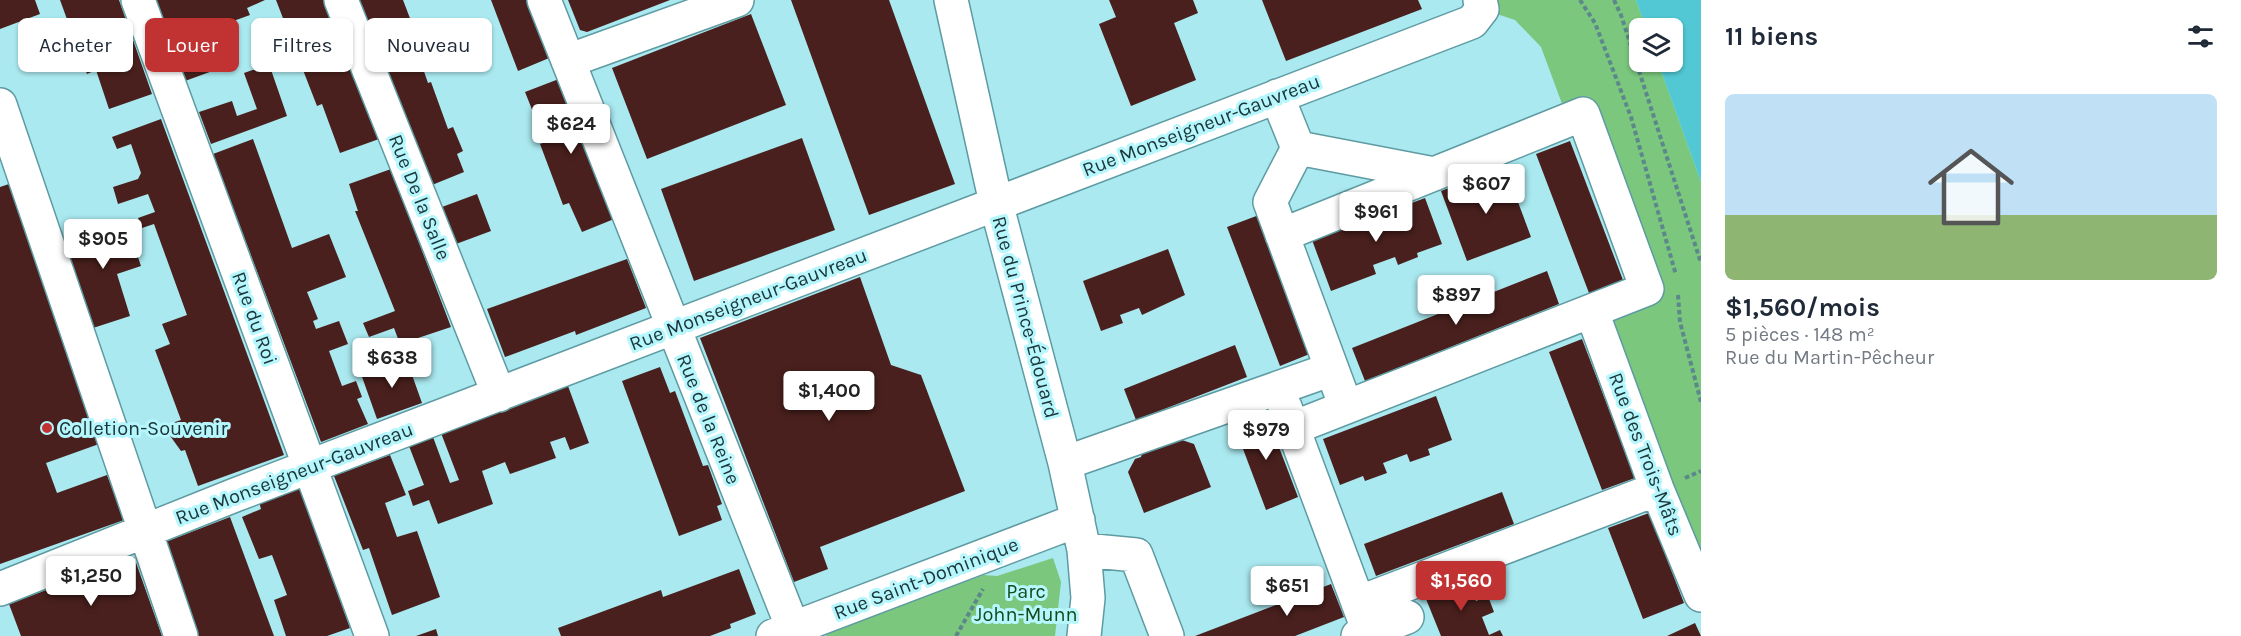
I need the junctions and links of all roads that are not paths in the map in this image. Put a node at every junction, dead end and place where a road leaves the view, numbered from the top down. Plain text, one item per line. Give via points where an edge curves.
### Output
1 (138, 0) edge
2 (341, 0) edge
3 (544, 0) edge
4 (737, 0) edge
5 (951, 0) edge
6 (1480, 0) edge
7 (568, 61) junction
8 (1277, 96) junction
9 (0, 105) edge
10 (1298, 148) junction
11 (1434, 174) junction
12 (996, 203) junction
13 (1282, 236) junction
14 (1592, 312) junction
15 (672, 328) junction
16 (1332, 369) junction
17 (1278, 389) junction
18 (499, 395) junction
19 (1346, 407) junction
20 (1293, 428) junction
21 (1065, 463) junction
22 (310, 467) junction
23 (1657, 489) junction
24 (145, 530) junction
25 (1081, 535) junction
26 (0, 588) edge
27 (1701, 595) edge
28 (1406, 614) edge
29 (1362, 624) edge
30 (788, 634) edge
31 (182, 636) edge
32 (372, 636) edge
33 (1084, 636) edge
34 (1167, 636) edge

1 - 22 street, Rue du Roi
2 - 18 street, Rue De la Salle
3 - 7 street, Rue de la Reine
4 - 7 street
5 - 12 street, Rue du Prince-Édouard
6 - 8 street, Rue Monseigneur-Gauvreau via 1482,9 1472,22
7 - 15 street, Rue de la Reine
8 - 10 street
8 - 12 street, Rue Monseigneur-Gauvreau
9 - 24 street
10 - 11 street
10 - 13 street via 1270,202
11 - 13 street
11 - 14 street via 1583,114 1667,288
12 - 15 street, Rue Monseigneur-Gauvreau
12 - 21 street, Rue du Prince-Édouard
13 - 16 street
14 - 19 street
14 - 23 street, Rue des Trois-Mâts
15 - 18 street, Rue Monseigneur-Gauvreau
15 - 30 street, Rue de la Reine
16 - 17 street
16 - 19 street
17 - 20 street
17 - 21 street
18 - 22 street, Rue Monseigneur-Gauvreau
19 - 20 street
20 - 29 street
21 - 25 street, Rue du Prince-Édouard
22 - 24 street, Rue Monseigneur-Gauvreau
22 - 32 street, Rue du Roi
23 - 27 street, Rue des Trois-Mâts
23 - 28 street
24 - 26 street, Rue Monseigneur-Gauvreau
24 - 31 street
25 - 30 street, Rue Saint-Dominique
25 - 33 street, Rue du Prince-Édouard via 1088,598
25 - 34 street via 1136,555
28 - 29 street

